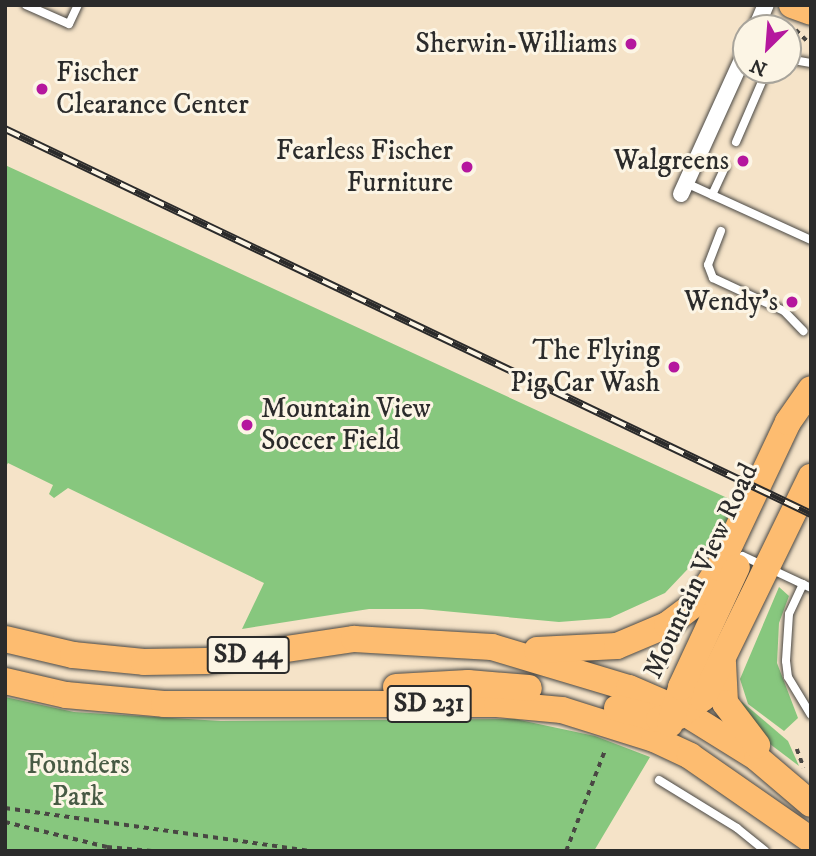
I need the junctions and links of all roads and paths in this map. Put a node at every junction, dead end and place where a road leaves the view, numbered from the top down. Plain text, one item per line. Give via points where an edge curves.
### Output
1 (26, 5) edge
2 (78, 5) edge
3 (732, 83) edge
4 (761, 84) edge
5 (736, 142) dead end
6 (724, 167) dead end
7 (684, 188) joint
8 (712, 195) junction
9 (720, 231) dead end
10 (811, 240) edge
11 (803, 331) dead end
12 (811, 389) edge
13 (811, 410) edge
14 (811, 477) edge
15 (743, 556) junction
16 (768, 567) junction
17 (807, 586) edge
18 (5, 639) edge
19 (492, 648) junction
20 (642, 659) dead end
21 (723, 662) junction
22 (670, 668) dead end
23 (5, 681) edge
24 (241, 702) junction
25 (682, 709) junction
26 (811, 715) edge
27 (605, 750) dead end
28 (690, 757) junction
29 (659, 780) dead end
30 (811, 788) edge
31 (811, 804) edge
32 (5, 808) edge
33 (5, 822) edge
34 (811, 840) edge
35 (152, 851) edge
36 (310, 851) edge
37 (566, 851) edge
38 (765, 851) edge

1 - 2 lane via 69,24
3 - 7 street
4 - 5 lane
6 - 8 lane
7 - 8 lane
8 - 10 lane
9 - 11 lane via 708,264 713,278 784,312
12 - 19 main road, SD 44 via 788,422 714,576 685,612 649,635 617,646 583,651
13 - 15 main road, Mountain View Road
14 - 16 main road, Mountain View Road
15 - 16 lane
15 - 25 main road, Mountain View Road
16 - 17 lane
16 - 21 main road, Mountain View Road
17 - 26 lane via 789,614 786,661 788,677
18 - 19 main road, SD 44 via 73,656 144,662 206,661 354,639
19 - 25 main road, SD 231
20 - 22 path
21 - 25 main road, Mountain View Road
21 - 30 main road via 723,696 733,719 755,744
23 - 24 main road, SD 44 via 66,695 164,704
24 - 25 main road via 468,683 582,696 649,719
24 - 28 main road, SD 231 via 531,705 609,723
25 - 28 main road, Mountain View Road via 673,736
25 - 31 main road, SD 231 via 757,758
27 - 37 path
28 - 34 main road, SD 231
29 - 38 lane
32 - 36 path
33 - 35 path via 107,847

